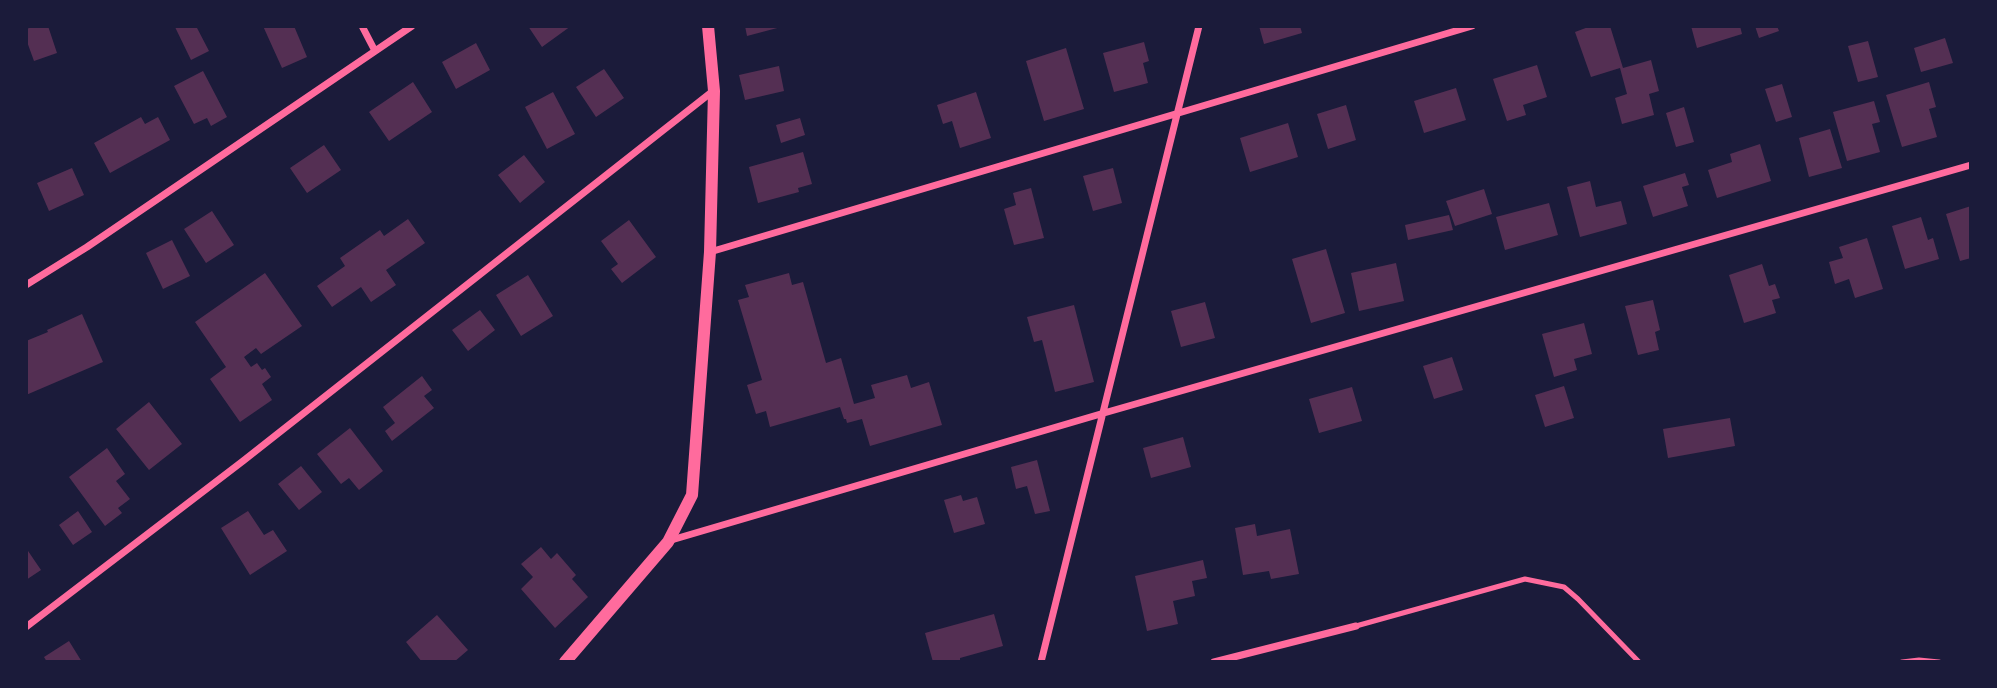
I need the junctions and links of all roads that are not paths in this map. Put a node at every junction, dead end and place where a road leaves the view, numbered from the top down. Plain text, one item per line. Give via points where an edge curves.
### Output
1 (362, 26) edge
2 (412, 26) edge
3 (708, 26) edge
4 (1199, 26) edge
5 (1472, 26) edge
6 (375, 51) junction
7 (714, 91) junction
8 (1177, 113) junction
9 (1971, 165) edge
10 (710, 252) junction
11 (26, 285) edge
12 (1104, 413) junction
13 (668, 542) junction
14 (1356, 626) joint
15 (26, 627) edge
16 (565, 662) edge
17 (1041, 662) edge
18 (1213, 662) edge
19 (1639, 662) edge
20 (1902, 662) edge
21 (1939, 662) edge

1 - 6 street
2 - 6 street
3 - 7 street
4 - 8 street
5 - 8 street
6 - 11 street
7 - 10 street
7 - 15 street
8 - 10 street
8 - 12 street
9 - 12 street
10 - 13 street via 692,495
12 - 13 street
12 - 17 street
13 - 16 street
14 - 18 street
14 - 19 lane via 1525,579 1564,587
20 - 21 lane

